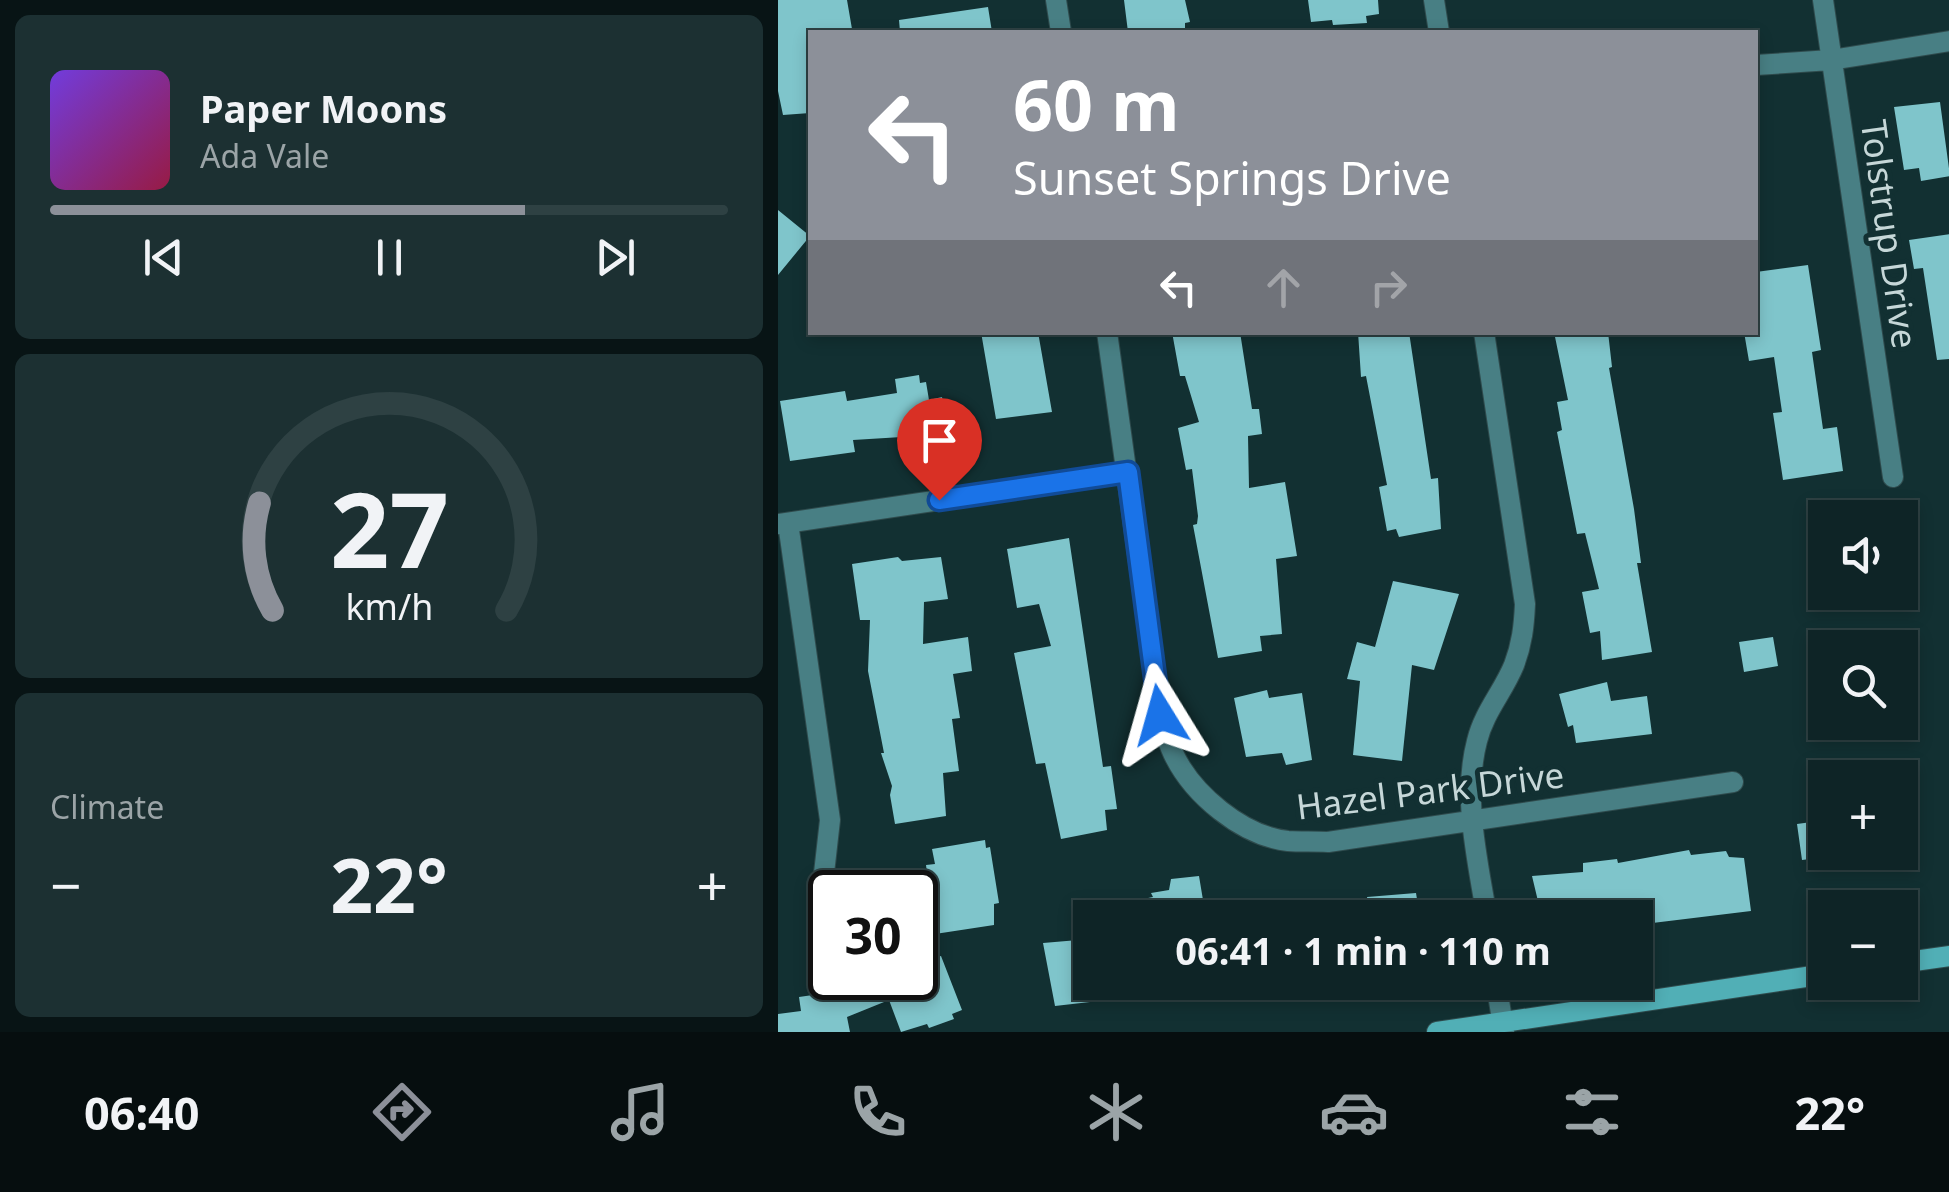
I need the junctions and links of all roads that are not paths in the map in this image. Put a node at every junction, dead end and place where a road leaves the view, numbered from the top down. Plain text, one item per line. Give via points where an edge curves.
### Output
1 (1056, 0) edge
2 (1434, 0) edge
3 (1822, 0) edge
4 (1061, 30) edge
5 (1439, 30) edge
6 (1950, 41) edge
7 (1831, 60) junction
8 (1758, 66) edge
9 (1107, 335) edge
10 (1484, 335) edge
11 (1128, 472) junction
12 (1893, 477) dead end
13 (783, 523) edge
14 (1733, 782) dead end
15 (1472, 822) junction
16 (824, 870) edge
17 (1483, 900) edge
18 (1950, 956) edge
19 (1918, 960) edge
20 (1808, 977) edge
21 (1499, 1000) edge
22 (1503, 1027) edge
23 (1437, 1032) edge

1 - 4 street
2 - 5 street
3 - 7 street, Tolstrup Drive
6 - 7 street
7 - 8 street
7 - 12 street, Tolstrup Drive
9 - 11 street, Hazel Park Drive
10 - 15 street via 1524,637 1476,744
11 - 13 street
11 - 15 street, Hazel Park Drive via 1160,715 1173,754 1194,786 1219,810 1285,841 1328,842
13 - 16 street via 830,820
14 - 15 street, Hazel Park Drive
15 - 17 street
18 - 19 street
20 - 22 street
21 - 22 street
22 - 23 street

